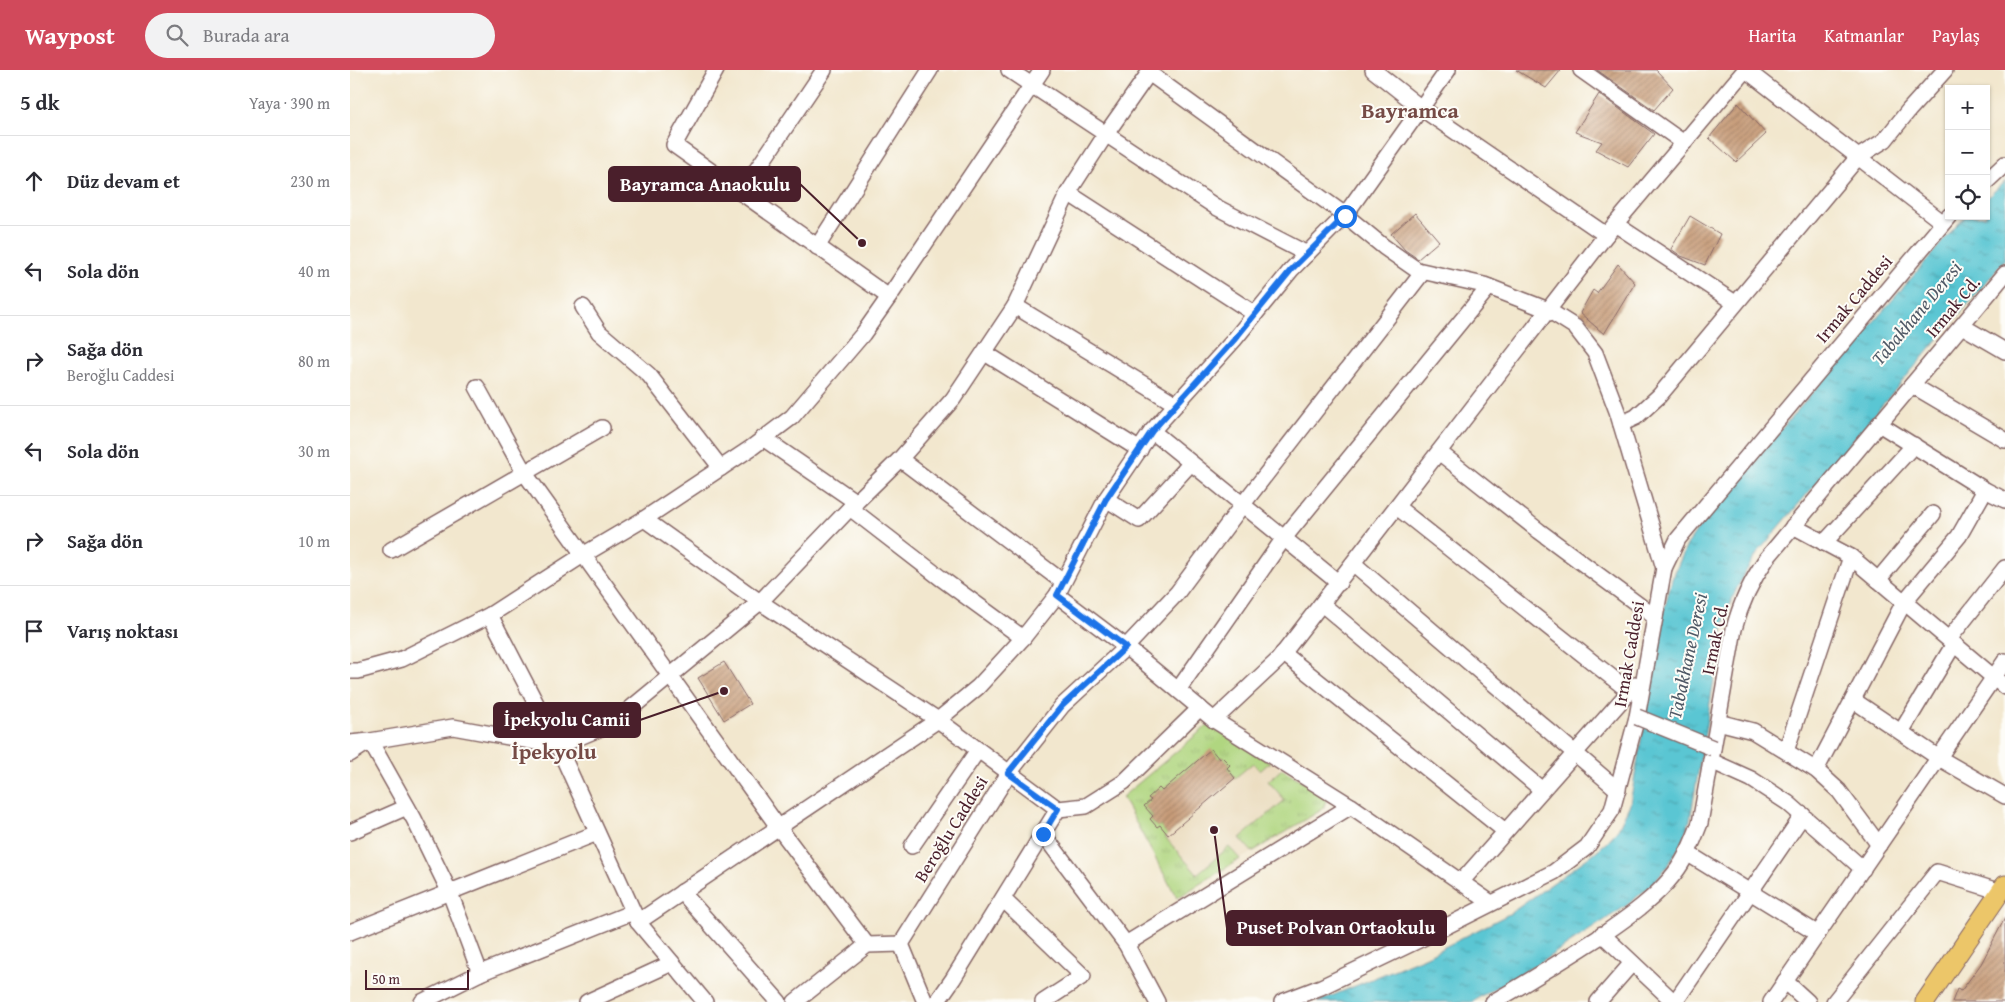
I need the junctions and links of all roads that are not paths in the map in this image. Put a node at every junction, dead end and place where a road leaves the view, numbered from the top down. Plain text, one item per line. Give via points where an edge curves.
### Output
1 (716, 70) edge
2 (824, 70) edge
3 (930, 70) edge
4 (1009, 70) edge
5 (1042, 70) edge
6 (1373, 70) edge
7 (1448, 70) edge
8 (1581, 70) edge
9 (1746, 70) edge
10 (1945, 70) edge
11 (1150, 72) edge
12 (1032, 85) junction
13 (1421, 108) junction
14 (1106, 134) junction
15 (1684, 143) junction
16 (1858, 157) junction
17 (2005, 164) edge
18 (1990, 178) edge
19 (741, 193) junction
20 (1068, 193) junction
21 (1345, 216) junction
22 (1945, 219) edge
23 (1610, 229) junction
24 (816, 247) junction
25 (1307, 254) junction
26 (1422, 272) junction
27 (2005, 274) edge
28 (1489, 287) junction
29 (890, 297) junction
30 (1735, 303) junction
31 (1015, 306) junction
32 (583, 307) dead end
33 (1548, 310) junction
34 (1255, 314) junction
35 (1962, 326) junction
36 (2005, 351) edge
37 (985, 353) junction
38 (1912, 385) junction
39 (477, 387) dead end
40 (1176, 404) junction
41 (1621, 424) junction
42 (1879, 424) junction
43 (602, 428) dead end
44 (1152, 431) junction
45 (763, 438) junction
46 (2005, 440) edge
47 (1914, 445) junction
48 (1140, 450) junction
49 (1439, 452) junction
50 (900, 459) junction
51 (1192, 463) junction
52 (721, 468) junction
53 (524, 472) junction
54 (1985, 490) junction
55 (1106, 499) junction
56 (2005, 500) edge
57 (1243, 504) junction
58 (853, 505) junction
59 (1396, 507) junction
60 (1933, 514) dead end
61 (644, 519) junction
62 (1793, 526) junction
63 (1284, 538) junction
64 (1824, 543) junction
65 (391, 550) dead end
66 (583, 555) junction
67 (1852, 557) junction
68 (1354, 564) junction
69 (1664, 568) junction
70 (2005, 568) edge
71 (1878, 580) junction
72 (1339, 583) junction
73 (1060, 588) junction
74 (760, 602) junction
75 (1904, 602) junction
76 (1322, 604) junction
77 (490, 615) junction
78 (1655, 617) junction
79 (1023, 638) junction
80 (1951, 642) junction
81 (1126, 647) junction
82 (1283, 653) junction
83 (2005, 661) edge
84 (350, 671) edge
85 (1644, 674) junction
86 (669, 675) junction
87 (1999, 682) edge
88 (1178, 690) junction
89 (1629, 691) junction
90 (1853, 700) junction
91 (1200, 708) junction
92 (1637, 716) junction
93 (938, 720) junction
94 (1214, 720) junction
95 (1718, 722) junction
96 (1900, 732) junction
97 (370, 741) junction
98 (350, 743) edge
99 (558, 746) junction
100 (978, 750) junction
101 (1786, 751) junction
102 (1574, 753) junction
103 (350, 754) edge
104 (1712, 754) junction
105 (1939, 758) junction
106 (1816, 770) junction
107 (1008, 773) junction
108 (1542, 790) junction
109 (1618, 790) junction
110 (2005, 796) edge
111 (1351, 806) junction
112 (407, 807) junction
113 (1058, 809) junction
114 (1803, 816) junction
115 (779, 828) junction
116 (1505, 831) junction
117 (350, 832) edge
118 (598, 833) junction
119 (1043, 834) junction
120 (1879, 845) junction
121 (912, 846) dead end
122 (1688, 853) junction
123 (1863, 869) junction
124 (1460, 882) junction
125 (2003, 889) edge
126 (682, 892) junction
127 (1750, 893) junction
128 (450, 894) junction
129 (1003, 899) junction
130 (1491, 903) junction
131 (636, 917) junction
132 (350, 932) edge
133 (1602, 934) junction
134 (1818, 934) junction
135 (901, 944) junction
136 (1126, 944) junction
137 (868, 945) junction
138 (672, 963) junction
139 (1632, 963) junction
140 (480, 973) junction
141 (1785, 981) junction
142 (422, 1002) edge
143 (587, 1002) edge
144 (704, 1002) edge
145 (779, 1002) edge
146 (794, 1002) edge
147 (925, 1002) edge
148 (937, 1002) edge
149 (1042, 1002) edge
150 (1157, 1002) edge
151 (1282, 1002) edge
152 (1493, 1002) edge
153 (1598, 1002) edge
154 (1674, 1002) edge
155 (1771, 1002) edge
156 (1808, 1002) edge
157 (1834, 1002) edge
158 (1925, 1002) edge

1 - 19 street via 674,145
2 - 19 street
3 - 24 street
4 - 12 street
5 - 12 street
6 - 13 street
7 - 13 street
8 - 15 street
9 - 15 street
9 - 16 street
10 - 16 street via 1885,140
11 - 14 street
11 - 21 street
12 - 14 street
12 - 29 street
13 - 21 street
13 - 23 street
14 - 20 street
14 - 25 street via 1216,207
15 - 23 street
16 - 22 street
16 - 30 street
17 - 18 street
19 - 24 street
20 - 31 street
20 - 34 street
21 - 25 street
21 - 26 street
22 - 69 street, Irmak Caddesi via 1678,539
23 - 30 street
23 - 33 street
24 - 29 street
25 - 34 street
26 - 28 street
26 - 57 street, Beroğlu Caddesi
27 - 35 street, Irmak Cd.
28 - 33 street
28 - 63 street
29 - 45 street via 792,417
30 - 41 street via 1659,396 1636,417
31 - 37 street
31 - 40 street
32 - 52 street via 599,332 649,375
33 - 41 street via 1575,326 1595,353
33 - 49 street
34 - 40 street
35 - 36 street
35 - 38 street, Irmak Cd.
37 - 48 street
37 - 50 street via 953,399
38 - 42 street, Irmak Cd.
38 - 46 street
39 - 53 street
40 - 44 street
41 - 69 street
42 - 47 street
42 - 62 street, Irmak Cd.
43 - 53 street
44 - 48 street
44 - 51 street
45 - 52 street
45 - 58 street
47 - 54 street
47 - 64 street
48 - 55 street
49 - 59 street
49 - 78 street
50 - 58 street
50 - 73 street
51 - 55 street via 1139,520
51 - 57 street
52 - 61 street
53 - 65 street
53 - 66 street
54 - 56 street
54 - 75 street via 1959,536
55 - 73 street
57 - 63 street
57 - 81 street, Beroğlu Caddesi via 1177,593
58 - 74 street
58 - 79 street via 942,579
59 - 68 street
59 - 89 street
60 - 71 street
61 - 66 street
61 - 74 street
62 - 64 street
62 - 95 street, Irmak Cd. via 1752,580 1740,604
63 - 72 street
63 - 88 street
64 - 67 street
66 - 77 street
66 - 86 street
67 - 71 street
67 - 101 street
68 - 72 street
68 - 102 street
69 - 78 street, Irmak Caddesi
70 - 80 street
71 - 75 street
72 - 76 street
73 - 79 street
73 - 81 street
74 - 86 street
74 - 93 street
75 - 80 street
75 - 90 street
76 - 82 street
76 - 108 street
77 - 84 street via 402,660
77 - 99 street
78 - 85 street, Irmak Caddesi
79 - 93 street via 978,687
80 - 87 street
80 - 96 street
81 - 88 street
81 - 107 street, Beroğlu Caddesi via 1062,706
82 - 94 street
82 - 116 street
83 - 87 street
85 - 89 street
85 - 92 street, Irmak Caddesi
86 - 99 street via 613,723
86 - 115 street
87 - 105 street
88 - 91 street
89 - 102 street
90 - 96 street
90 - 106 street
91 - 94 street
91 - 113 street via 1124,782 1086,806
92 - 104 street, bridge
92 - 109 street, Irmak Caddesi
93 - 100 street
93 - 115 street
94 - 111 street
95 - 101 street via 1753,731
95 - 104 street, Irmak Cd.
96 - 105 street
97 - 98 street
97 - 99 street via 454,727
97 - 103 street
97 - 112 street
99 - 118 street
100 - 107 street
100 - 121 street
101 - 106 street
102 - 108 street
102 - 109 street
104 - 114 street
104 - 122 street, Irmak Cd. via 1700,823
105 - 110 street
105 - 120 street
106 - 120 street via 1839,792
107 - 113 street
107 - 135 street, Beroğlu Caddesi
108 - 116 street
109 - 130 street, Irmak Caddesi via 1612,810 1587,847 1554,872
111 - 124 street
111 - 136 street
112 - 117 street
112 - 128 street
113 - 119 street
114 - 123 street
114 - 127 street
115 - 126 street
115 - 137 street
116 - 124 street
118 - 128 street
118 - 131 street
119 - 129 street
119 - 136 street
120 - 123 street
122 - 127 street
122 - 133 street, Irmak Cd. via 1675,874 1656,894
123 - 134 street
124 - 130 street
125 - 157 street via 1937,872
125 - 158 main road
126 - 131 street
126 - 145 street
127 - 134 street
127 - 154 street
128 - 132 street
128 - 140 street
129 - 148 street
129 - 149 street via 1083,976
130 - 151 street, Irmak Caddesi
131 - 138 street
131 - 140 street
133 - 139 street
133 - 152 street, Irmak Cd. via 1547,972
134 - 141 street
135 - 137 street
135 - 147 street
136 - 150 street
137 - 146 street
138 - 143 street
138 - 144 street
139 - 153 street
139 - 154 street
140 - 142 street
141 - 155 street
141 - 156 street

